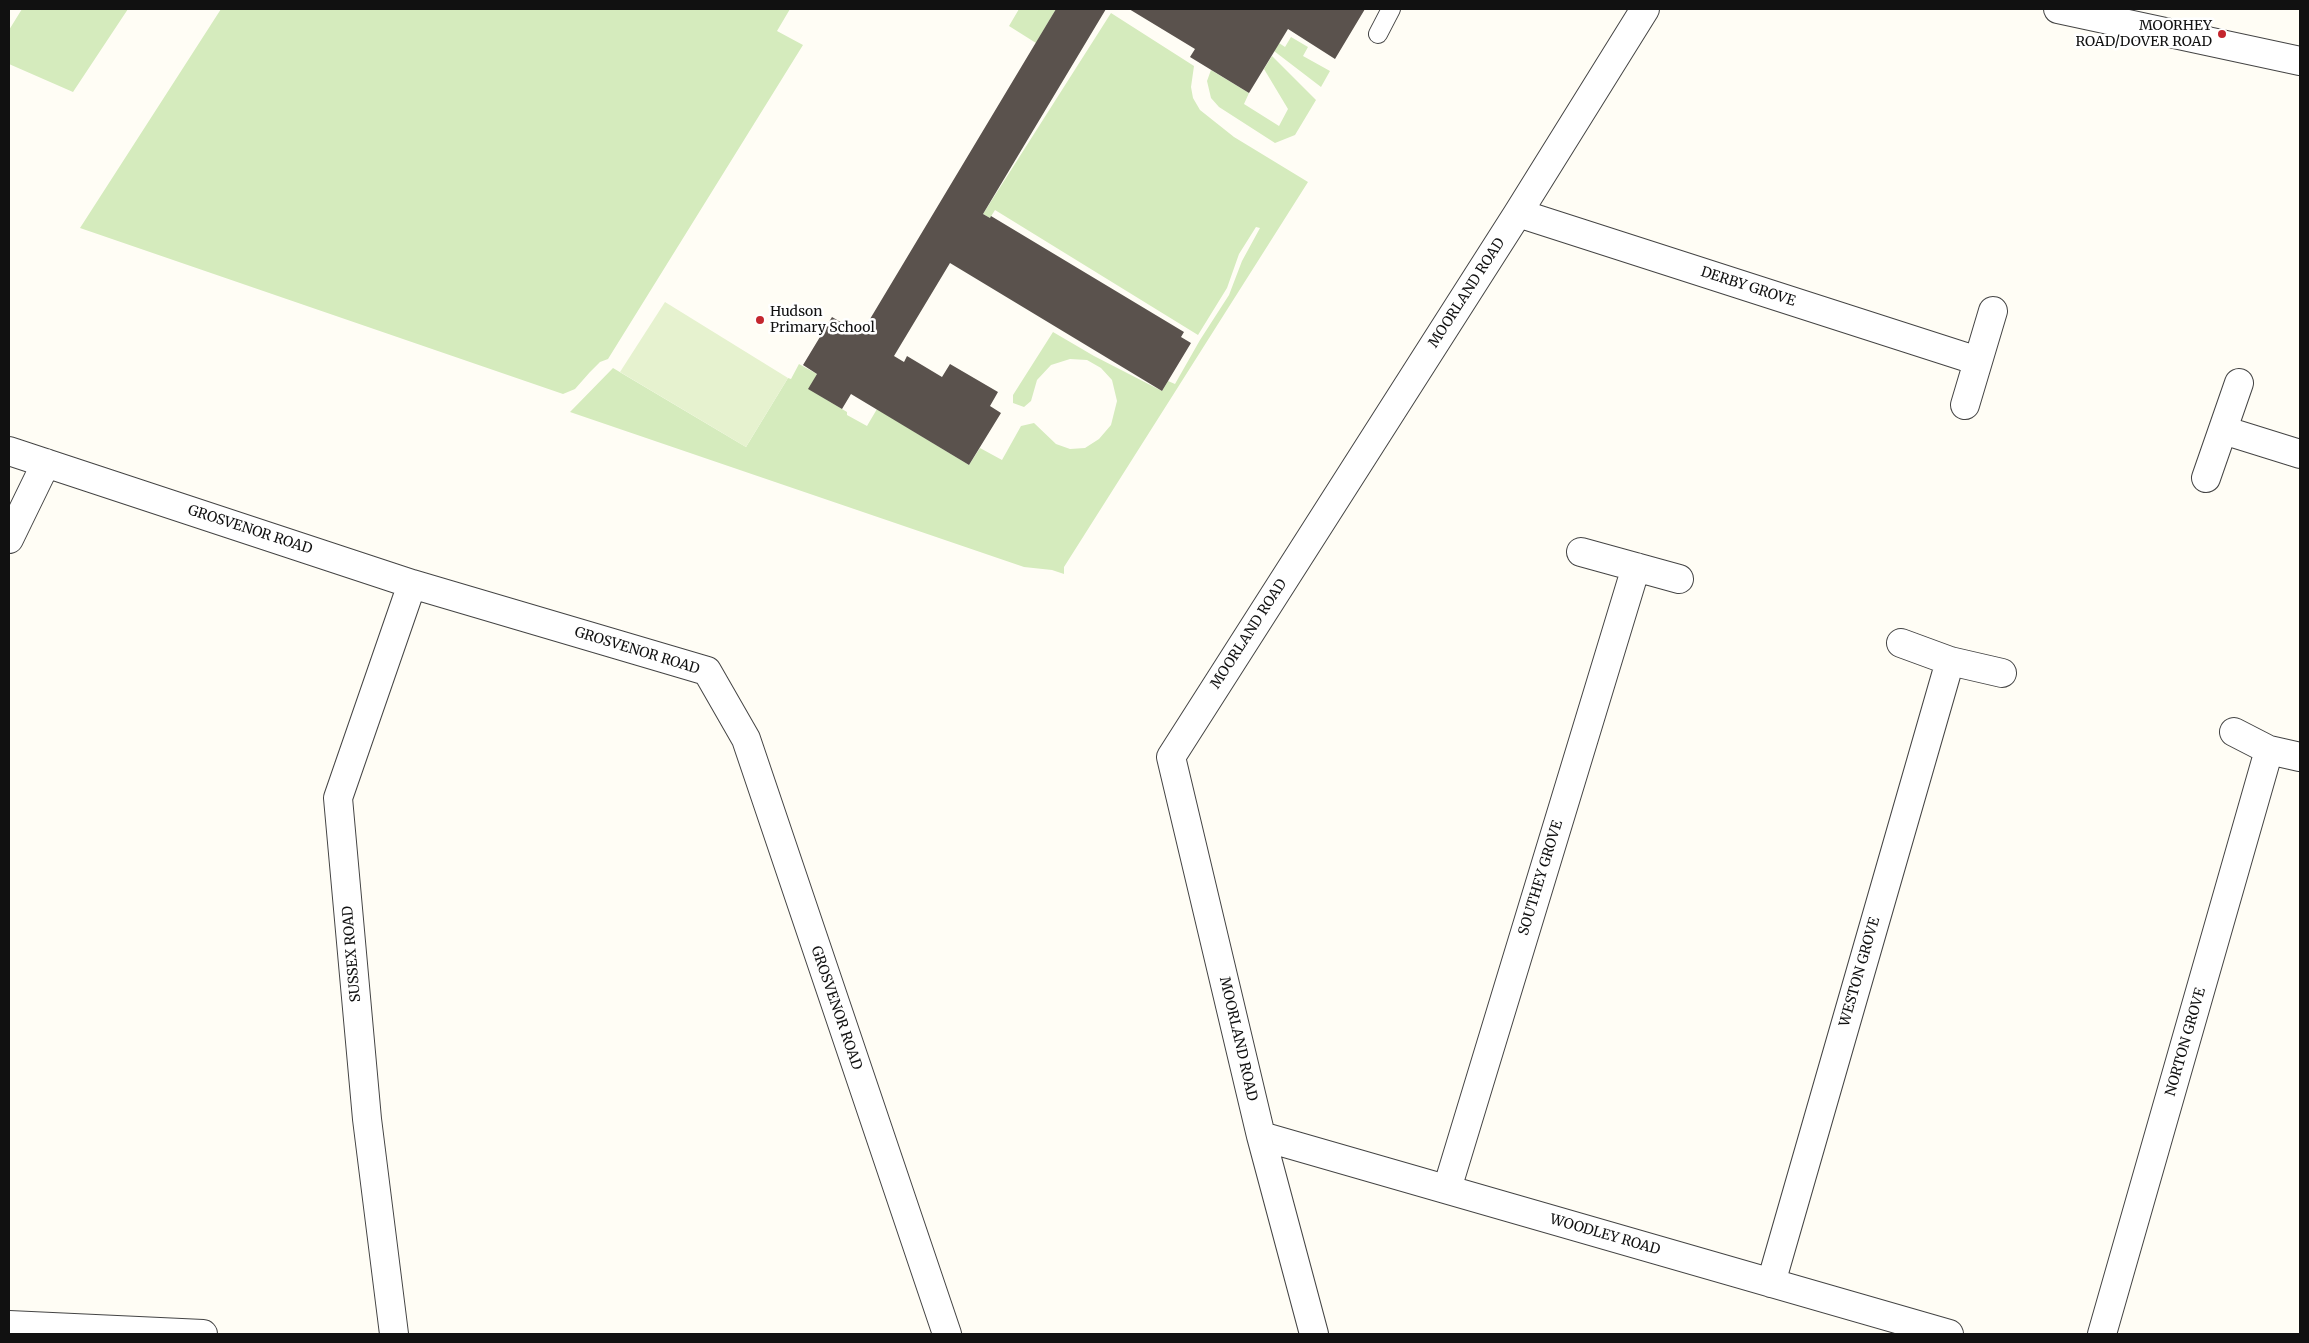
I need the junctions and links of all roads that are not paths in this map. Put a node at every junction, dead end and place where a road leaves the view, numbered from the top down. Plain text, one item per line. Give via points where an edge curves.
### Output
1 (1391, 9) edge
2 (1645, 9) edge
3 (2058, 9) edge
4 (1378, 34) dead end
5 (2300, 62) edge
6 (1518, 213) junction
7 (1993, 311) dead end
8 (1978, 360) junction
9 (2239, 383) dead end
10 (1965, 405) dead end
11 (2223, 430) junction
12 (9, 451) edge
13 (2300, 454) edge
14 (46, 463) junction
15 (2206, 478) dead end
16 (9, 539) edge
17 (1581, 552) dead end
18 (1636, 567) junction
19 (1679, 579) dead end
20 (412, 584) junction
21 (1901, 643) dead end
22 (1950, 661) junction
23 (2002, 673) dead end
24 (2234, 732) dead end
25 (2269, 750) junction
26 (2300, 757) edge
27 (1260, 1136) junction
28 (1447, 1190) junction
29 (1771, 1283) junction
30 (9, 1325) edge
31 (203, 1334) edge
32 (394, 1334) edge
33 (947, 1334) edge
34 (1314, 1334) edge
35 (1949, 1334) edge
36 (2102, 1334) edge

1 - 4 lane
2 - 6 street, MOORLAND ROAD
3 - 5 street
6 - 8 street, DERBY GROVE
6 - 27 street, MOORLAND ROAD via 1171,757
7 - 8 street
8 - 10 street
9 - 11 street
11 - 13 street
11 - 15 street
12 - 14 street, GROSVENOR ROAD
14 - 16 street
14 - 20 street, GROSVENOR ROAD
17 - 18 street
18 - 19 street
18 - 28 street, SOUTHEY GROVE
20 - 32 street, SUSSEX ROAD via 338,798 367,1119
20 - 33 street, GROSVENOR ROAD via 707,671 746,739
21 - 22 street
22 - 23 street
22 - 29 street, WESTON GROVE
24 - 25 street
25 - 26 street
25 - 36 street, NORTON GROVE
27 - 28 street, WOODLEY ROAD
27 - 34 street, MOORLAND ROAD
28 - 29 street, WOODLEY ROAD
29 - 35 street, WOODLEY ROAD
30 - 31 street

